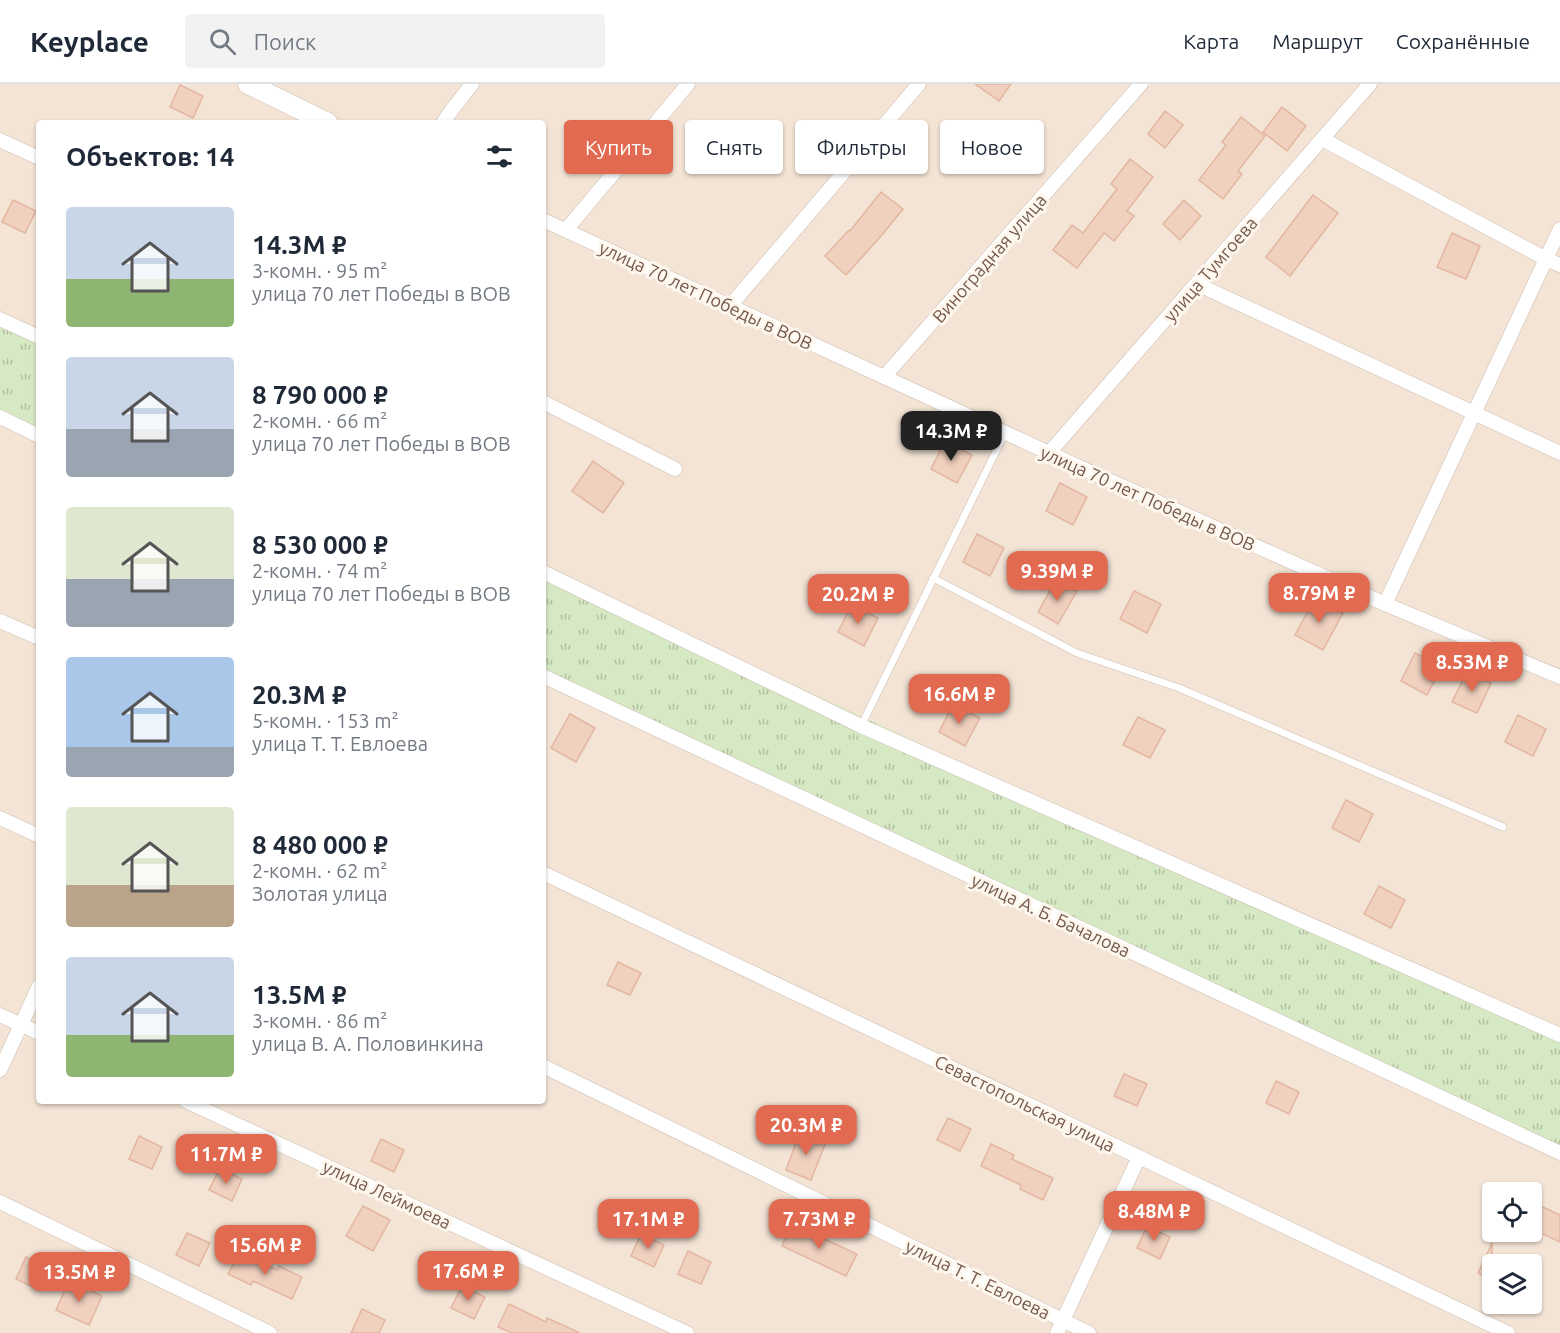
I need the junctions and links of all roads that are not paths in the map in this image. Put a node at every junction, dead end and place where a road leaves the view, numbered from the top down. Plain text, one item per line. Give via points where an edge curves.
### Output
1 (472, 84) edge
2 (688, 84) edge
3 (919, 84) edge
4 (1142, 84) edge
5 (1370, 84) edge
6 (257, 86) edge
7 (322, 120) edge
8 (445, 120) edge
9 (1322, 139) junction
10 (0, 140) edge
11 (36, 157) edge
12 (546, 221) edge
13 (1560, 229) edge
14 (566, 230) junction
15 (1546, 259) junction
16 (1560, 265) edge
17 (1197, 284) junction
18 (730, 306) junction
19 (0, 319) edge
20 (36, 336) edge
21 (884, 377) junction
22 (546, 404) edge
23 (1474, 413) junction
24 (0, 417) edge
25 (1005, 433) junction
26 (36, 435) edge
27 (1049, 453) junction
28 (1560, 453) edge
29 (675, 469) dead end
30 (546, 573) edge
31 (933, 578) junction
32 (1385, 604) junction
33 (0, 621) edge
34 (36, 637) edge
35 (546, 677) edge
36 (1560, 677) edge
37 (861, 726) junction
38 (0, 818) edge
39 (1503, 827) dead end
40 (36, 835) edge
41 (546, 874) edge
42 (36, 992) edge
43 (0, 1015) edge
44 (20, 1024) junction
45 (36, 1032) edge
46 (1560, 1035) edge
47 (546, 1068) edge
48 (0, 1070) edge
49 (192, 1104) edge
50 (1560, 1153) edge
51 (1139, 1157) junction
52 (0, 1202) edge
53 (1060, 1327) edge
54 (270, 1333) edge
55 (687, 1333) edge
56 (1089, 1333) edge
57 (1508, 1333) edge

1 - 8 street
2 - 14 street
3 - 18 street
4 - 21 street, Виноградная улица
5 - 9 street, улица Тумгоева
6 - 7 street
9 - 15 street
9 - 17 street, улица Тумгоева
10 - 11 street
12 - 14 street, улица 70 лет Победы в ВОВ
13 - 15 street
14 - 18 street, улица 70 лет Победы в ВОВ
15 - 16 street
15 - 23 street
17 - 23 street
17 - 27 street, улица Тумгоева
18 - 21 street, улица 70 лет Победы в ВОВ
19 - 20 street
21 - 25 street, улица 70 лет Победы в ВОВ
22 - 29 street
23 - 28 street
23 - 32 street
24 - 26 street
25 - 27 street, улица 70 лет Победы в ВОВ
25 - 31 lane
27 - 32 street, улица 70 лет Победы в ВОВ
30 - 37 street
31 - 37 lane
31 - 39 lane via 1077,653 1179,688
32 - 36 street, улица 70 лет Победы в ВОВ
33 - 34 street
35 - 50 street, улица А. Б. Бачалова
37 - 46 street
38 - 40 street
41 - 51 street, Севастопольская улица
42 - 44 street
43 - 44 street
44 - 45 street
44 - 48 street
47 - 53 street, улица Т. Т. Евлоева
49 - 55 street, улица Леймоева
51 - 53 street
51 - 57 street, Севастопольская улица
52 - 54 street
53 - 56 street, улица Т. Т. Евлоева

